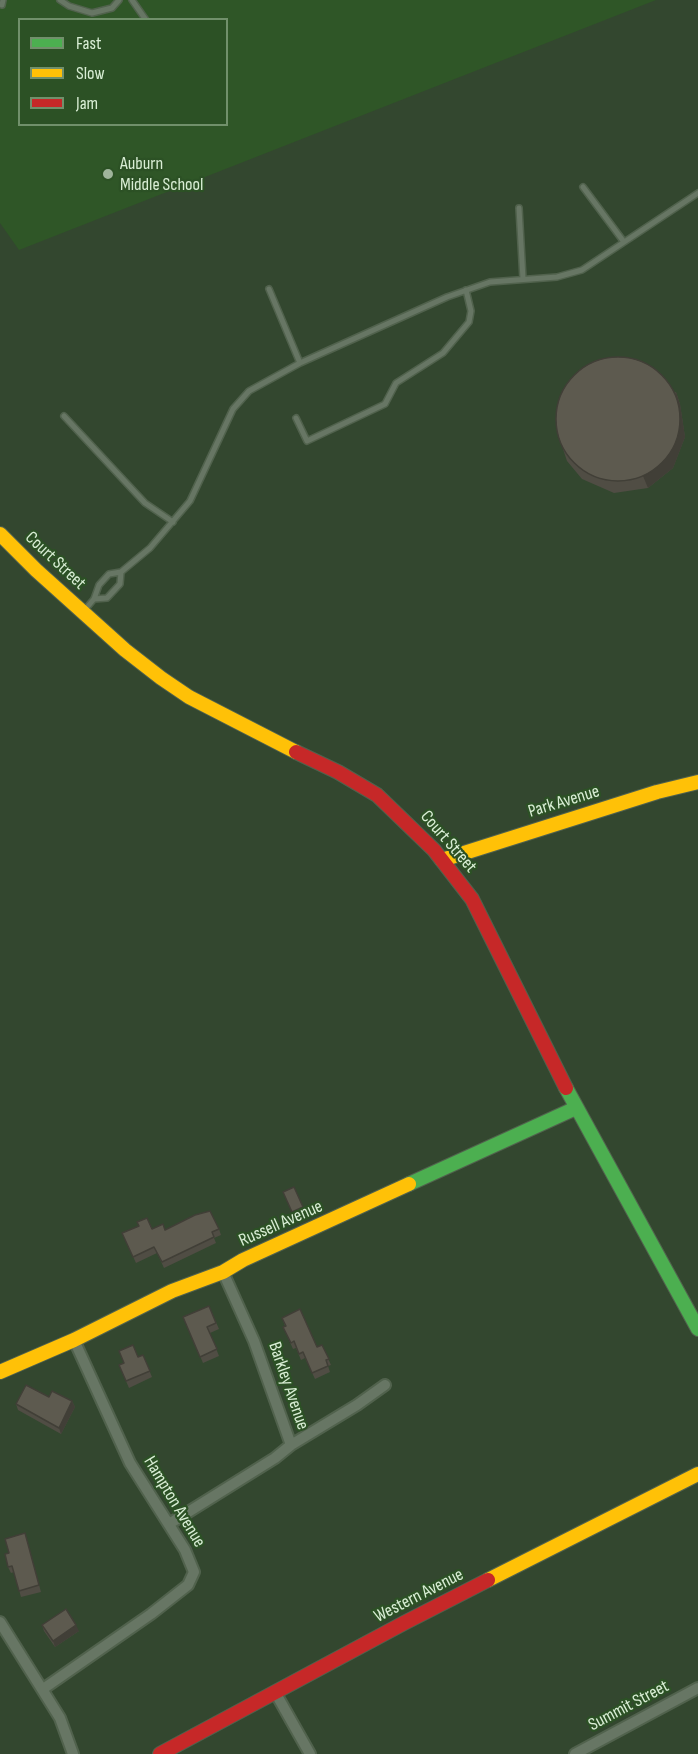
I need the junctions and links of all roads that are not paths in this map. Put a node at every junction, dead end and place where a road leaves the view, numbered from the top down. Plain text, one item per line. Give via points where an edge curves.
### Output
1 (60, 0) edge
2 (119, 0) edge
3 (132, 0) edge
4 (145, 18) edge
5 (583, 187) dead end
6 (698, 193) edge
7 (519, 208) dead end
8 (624, 242) junction
9 (523, 279) junction
10 (269, 289) dead end
11 (466, 291) junction
12 (300, 363) junction
13 (64, 416) dead end
14 (296, 418) dead end
15 (173, 522) junction
16 (0, 534) edge
17 (121, 572) junction
18 (94, 599) junction
19 (83, 612) junction
20 (698, 782) edge
21 (442, 860) junction
22 (576, 1108) junction
23 (224, 1272) junction
24 (698, 1329) edge
25 (74, 1340) junction
26 (0, 1372) edge
27 (385, 1384) dead end
28 (291, 1445) junction
29 (698, 1474) edge
30 (169, 1524) junction
31 (0, 1622) edge
32 (698, 1688) edge
33 (43, 1689) junction
34 (275, 1692) junction
35 (72, 1754) edge
36 (160, 1754) edge
37 (310, 1754) edge
38 (575, 1754) edge

1 - 2 lane via 92,13 112,8
3 - 4 lane
5 - 8 lane
6 - 8 lane
7 - 9 lane
8 - 9 lane via 582,270
9 - 11 lane via 490,282
10 - 12 lane
11 - 12 lane
11 - 14 lane via 471,311 469,322 443,353 396,383 385,404 307,441
12 - 15 lane via 249,391 233,409 190,501
13 - 15 lane via 145,503
15 - 17 lane
16 - 19 street, Court Street
17 - 18 lane via 108,574
17 - 18 lane via 120,585 107,598
18 - 19 lane
19 - 21 street, Court Street via 125,650 189,697 377,795
20 - 21 street, Park Avenue
21 - 22 street, Court Street via 472,899
22 - 23 street, Russell Avenue
22 - 24 street, Court Street
23 - 25 street, Russell Avenue via 172,1291
23 - 28 street, Barkley Avenue via 254,1341
25 - 26 street, Russell Avenue
25 - 30 street, Hampton Avenue via 130,1463
27 - 28 street
28 - 30 street, Barkley Avenue
29 - 34 street, Western Avenue
30 - 33 street, Hampton Avenue via 194,1572 188,1585
31 - 33 street
32 - 38 street, Summit Street
33 - 35 street via 60,1718
34 - 36 street, Western Avenue
34 - 37 street

